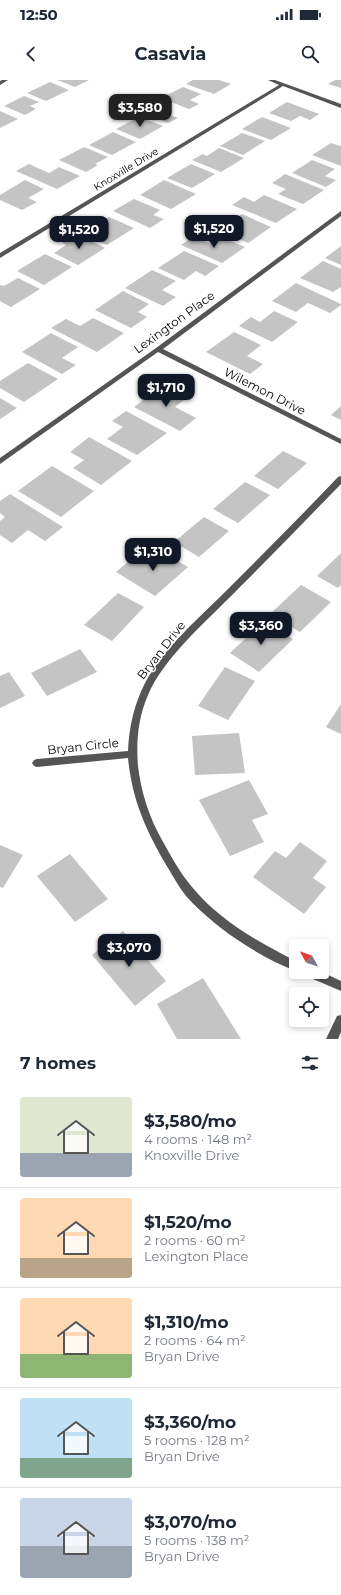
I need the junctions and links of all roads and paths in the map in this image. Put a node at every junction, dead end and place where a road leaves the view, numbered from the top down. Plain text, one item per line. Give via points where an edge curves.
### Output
1 (6, 80) edge
2 (270, 80) edge
3 (0, 83) edge
4 (282, 84) junction
5 (341, 106) edge
6 (341, 213) edge
7 (0, 256) edge
8 (158, 348) junction
9 (341, 442) edge
10 (0, 462) edge
11 (341, 479) edge
12 (132, 754) junction
13 (37, 763) dead end
14 (289, 963) edge
15 (326, 979) edge
16 (341, 986) edge
17 (341, 1020) edge
18 (332, 1039) edge

1 - 3 street
2 - 4 street
4 - 5 street
4 - 7 street, Knoxville Drive
6 - 8 street, Lexington Place
8 - 9 street, Wilemon Drive
8 - 10 street, Lexington Place
11 - 12 street, Bryan Drive via 186,637 156,674 143,695 135,721
12 - 13 street, Bryan Circle
12 - 14 street, Bryan Drive via 140,804 152,834 190,893 214,916 269,953
15 - 16 street
17 - 18 street

